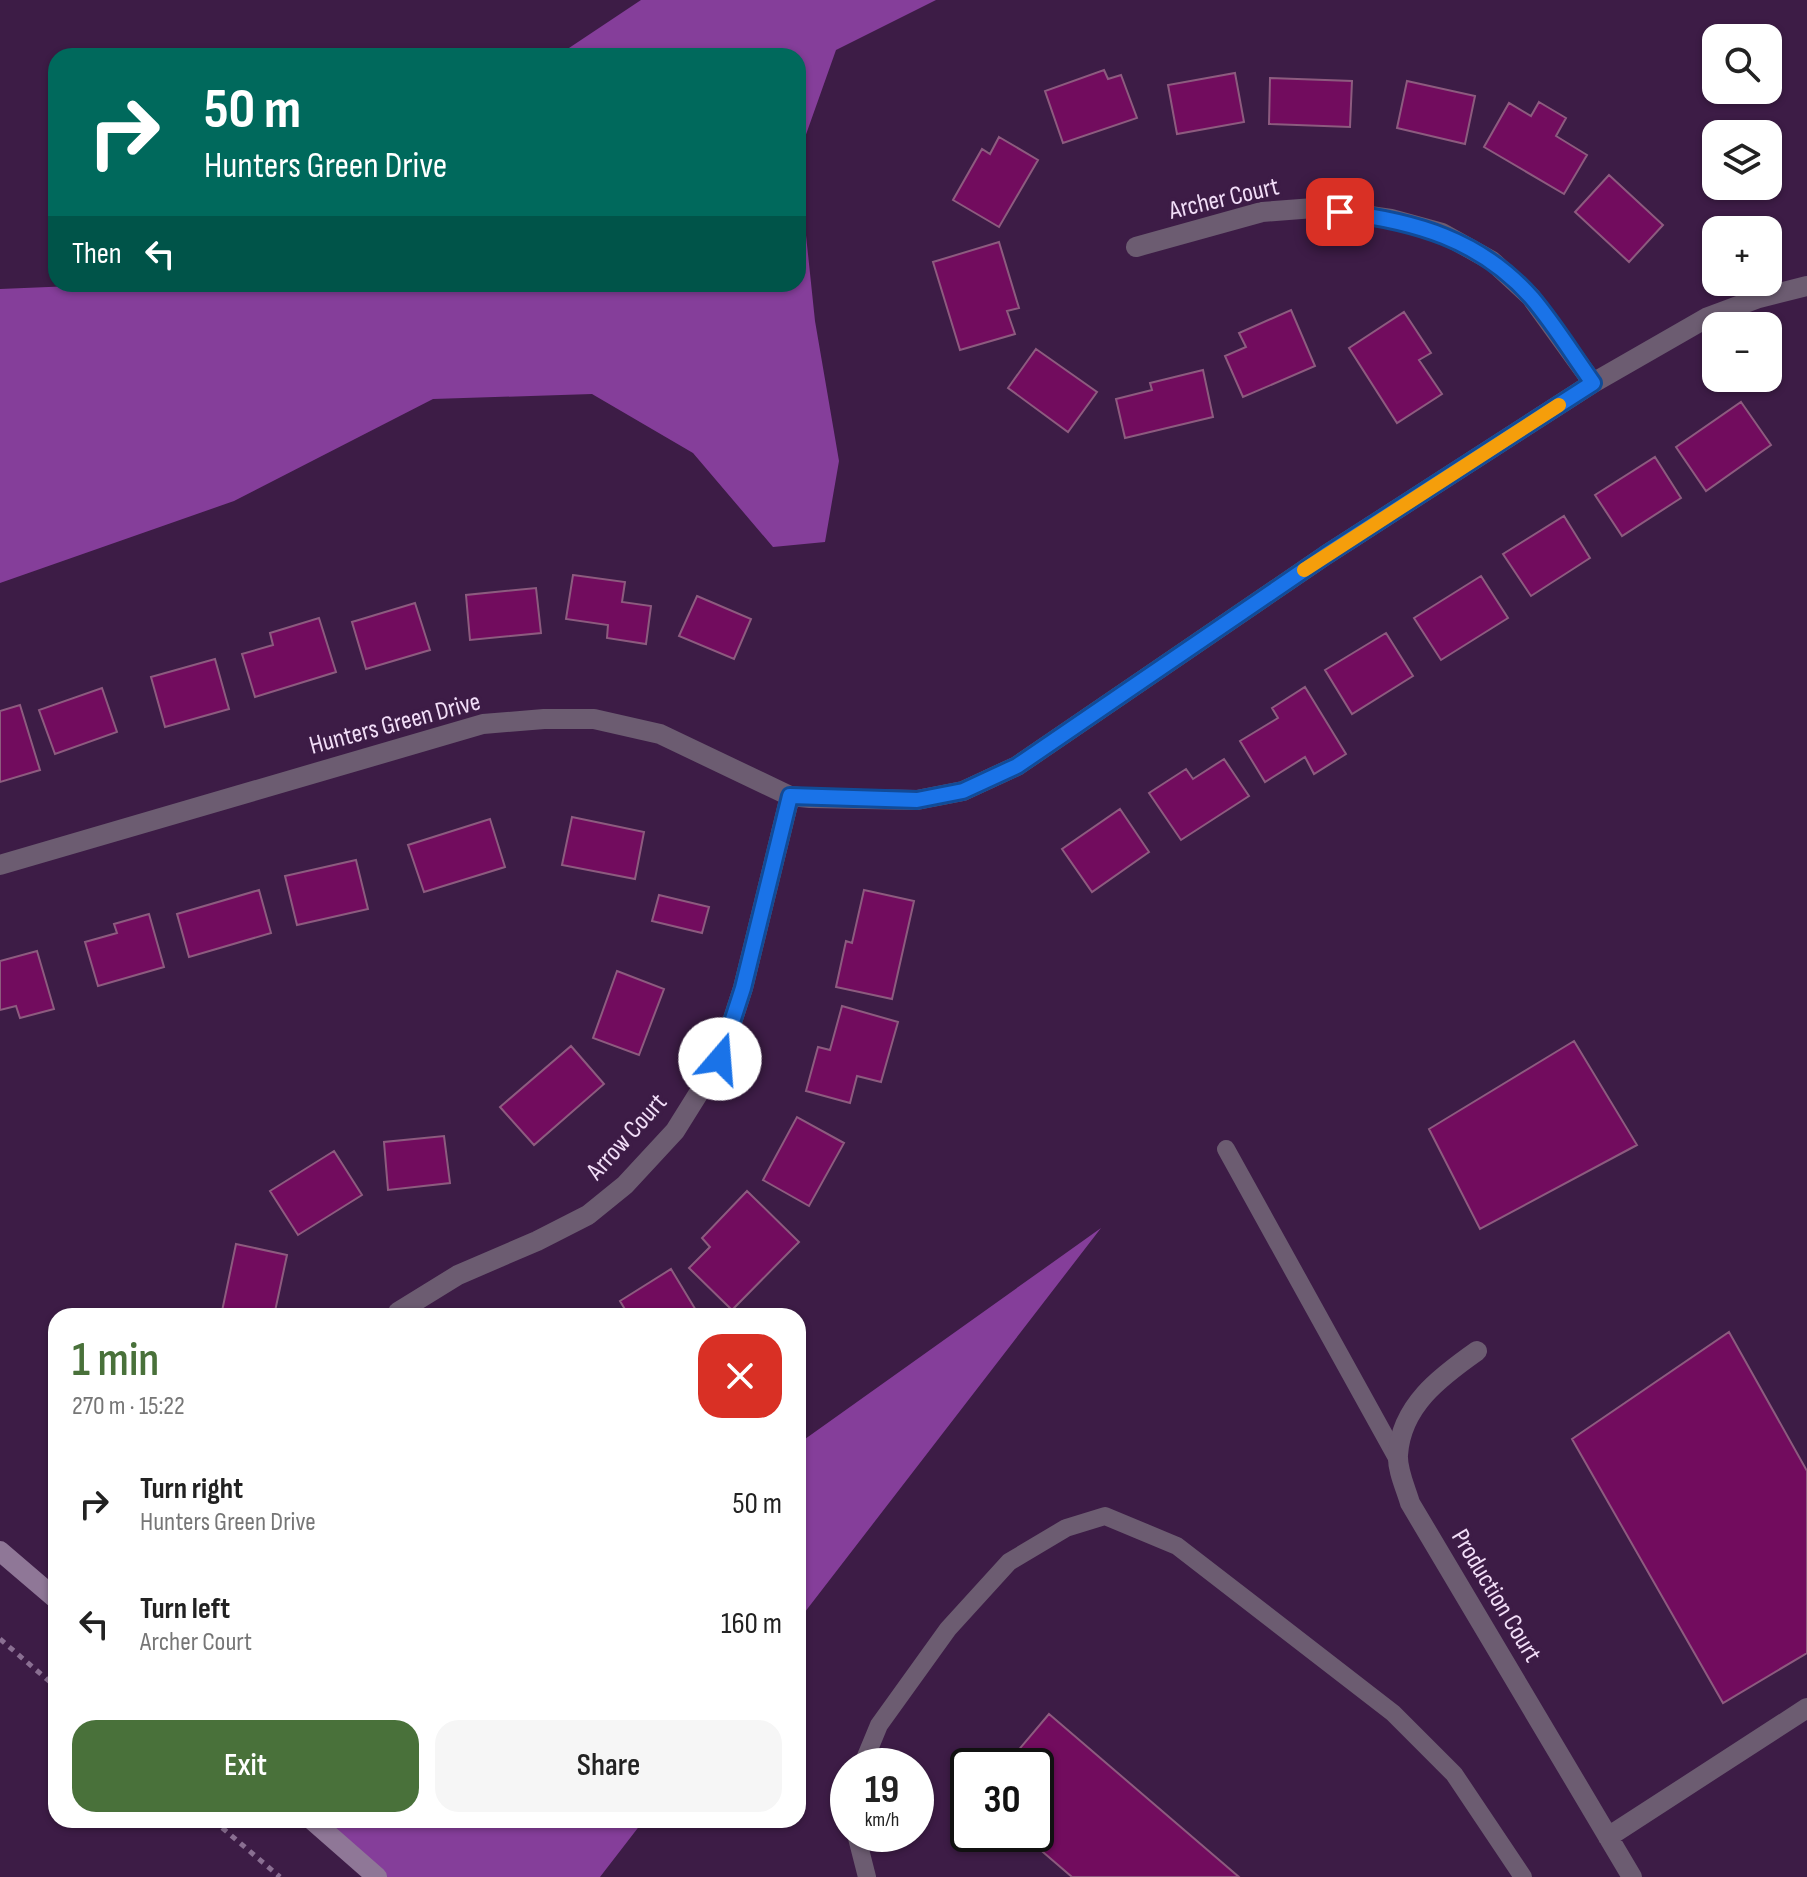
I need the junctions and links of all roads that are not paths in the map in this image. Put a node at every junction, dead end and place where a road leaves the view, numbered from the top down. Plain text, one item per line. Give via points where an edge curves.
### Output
1 (1136, 247) dead end
2 (1807, 286) edge
3 (1593, 383) junction
4 (790, 796) junction
5 (0, 865) edge
6 (1226, 1149) dead end
7 (404, 1308) edge
8 (1477, 1351) dead end
9 (1397, 1458) junction
10 (0, 1551) edge
11 (48, 1592) edge
12 (1807, 1708) edge
13 (869, 1748) edge
14 (321, 1828) edge
15 (1608, 1837) junction
16 (861, 1852) edge
17 (377, 1877) edge
18 (867, 1877) edge
19 (1523, 1877) edge
20 (1632, 1877) edge

1 - 3 street, Archer Court via 1262,212 1314,208 1442,233 1492,261 1531,297
2 - 3 street, Hunters Green Drive via 1708,317
3 - 4 street, Hunters Green Drive via 1326,555 1017,766 963,791 917,800
4 - 5 street, Hunters Green Drive via 660,734 594,719 483,724
4 - 7 street, Arrow Court via 720,1059 675,1131 625,1185 588,1215 458,1275
6 - 9 lane
8 - 9 street via 1418,1401 1403,1430
9 - 15 street, Production Court via 1410,1503
10 - 11 main road
12 - 15 street
13 - 19 lane via 879,1725 948,1629 1009,1562 1066,1528 1105,1516 1177,1546 1393,1713 1454,1774
14 - 17 main road
15 - 20 street, Production Court
16 - 18 lane

